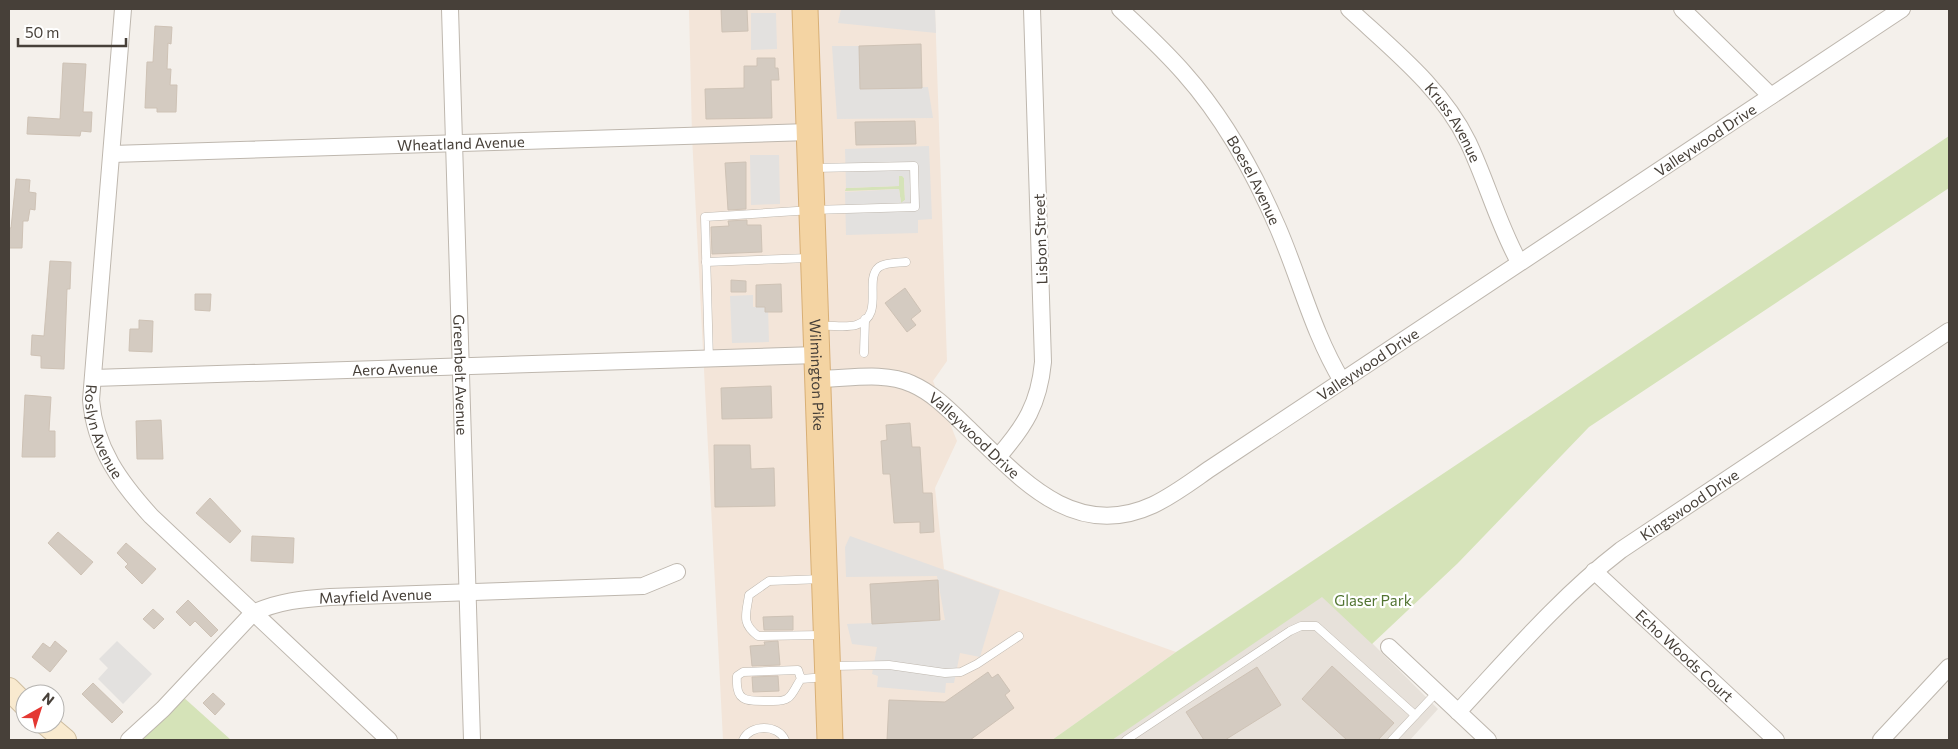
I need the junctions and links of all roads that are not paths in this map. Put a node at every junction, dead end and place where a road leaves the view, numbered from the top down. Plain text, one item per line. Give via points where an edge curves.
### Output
1 (123, 9) edge
2 (450, 9) edge
3 (805, 9) edge
4 (1032, 9) edge
5 (1120, 9) edge
6 (1349, 9) edge
7 (1682, 9) edge
8 (1902, 9) edge
9 (1770, 96) junction
10 (809, 132) junction
11 (454, 144) junction
12 (112, 154) junction
13 (810, 168) junction
14 (812, 210) junction
15 (813, 258) junction
16 (706, 262) junction
17 (906, 262) dead end
18 (1519, 262) junction
19 (865, 319) junction
20 (816, 326) junction
21 (1949, 331) edge
22 (864, 353) dead end
23 (710, 360) junction
24 (461, 367) junction
25 (818, 367) junction
26 (93, 378) junction
27 (1342, 381) junction
28 (998, 457) junction
29 (1594, 571) junction
30 (677, 572) dead end
31 (824, 579) junction
32 (468, 592) junction
33 (253, 613) junction
34 (826, 634) junction
35 (1019, 636) dead end
36 (1389, 647) dead end
37 (1949, 667) edge
38 (827, 672) junction
39 (801, 679) junction
40 (1437, 692) junction
41 (1458, 712) junction
42 (1415, 715) junction
43 (744, 738) edge
44 (784, 738) edge
45 (130, 740) edge
46 (389, 740) edge
47 (472, 740) edge
48 (830, 740) edge
49 (1126, 740) edge
50 (1392, 740) edge
51 (1488, 740) edge
52 (1776, 740) edge
53 (1881, 740) edge

1 - 12 street, Roslyn Avenue
2 - 11 street, Greenbelt Avenue
3 - 10 main road, Wilmington Pike
4 - 28 street, Lisbon Street via 1043,362 1036,402 1017,435
5 - 27 street, Boesel Avenue via 1185,73 1234,141 1258,182 1330,360
6 - 18 street, Kruss Avenue via 1403,59 1451,114 1468,142 1506,238
7 - 9 street
8 - 9 street, Valleywood Drive
9 - 18 street, Valleywood Drive
10 - 11 street, Wheatland Avenue
10 - 13 main road, Wilmington Pike
11 - 12 street, Wheatland Avenue
11 - 24 street, Greenbelt Avenue
12 - 26 street, Roslyn Avenue
13 - 14 main road, Wilmington Pike
13 - 14 lane via 914,166 915,207
14 - 15 main road, Wilmington Pike
14 - 16 lane via 705,217
15 - 16 lane
15 - 20 main road, Wilmington Pike
16 - 23 lane
17 - 19 lane via 890,263 874,274 872,310
18 - 27 street, Valleywood Drive
19 - 20 lane via 856,325
19 - 22 lane
20 - 25 main road, Wilmington Pike
21 - 29 street, Kingswood Drive
23 - 24 street, Aero Avenue
23 - 25 street, Aero Avenue
24 - 26 street, Aero Avenue
24 - 32 street, Greenbelt Avenue
25 - 28 street, Valleywood Drive via 911,383 941,403
25 - 31 main road, Wilmington Pike
26 - 33 street, Roslyn Avenue via 91,400 96,430 113,470 151,516
27 - 28 street, Valleywood Drive via 1172,494 1137,511 1093,515 1054,503 1034,490
29 - 41 street, Kingswood Drive via 1568,594
29 - 52 street, Echo Woods Court
30 - 32 street, Mayfield Avenue via 643,586
31 - 34 main road, Wilmington Pike
31 - 34 lane via 769,580 749,596 745,620 758,636
32 - 33 street, Mayfield Avenue via 292,600 272,604
32 - 47 street, Greenbelt Avenue
33 - 45 street, Mayfield Avenue via 164,709
33 - 46 street, Roslyn Avenue
34 - 38 main road, Wilmington Pike
35 - 38 lane via 961,672 945,673 889,665
36 - 40 street
37 - 53 street
38 - 39 lane
38 - 48 main road, Wilmington Pike
39 - 39 lane via 798,670 743,672 736,676 736,689 748,701 780,700 788,698
40 - 41 street
40 - 42 lane
41 - 51 street
42 - 49 lane via 1316,626 1302,626
42 - 50 lane
43 - 44 lane via 754,729 772,729

